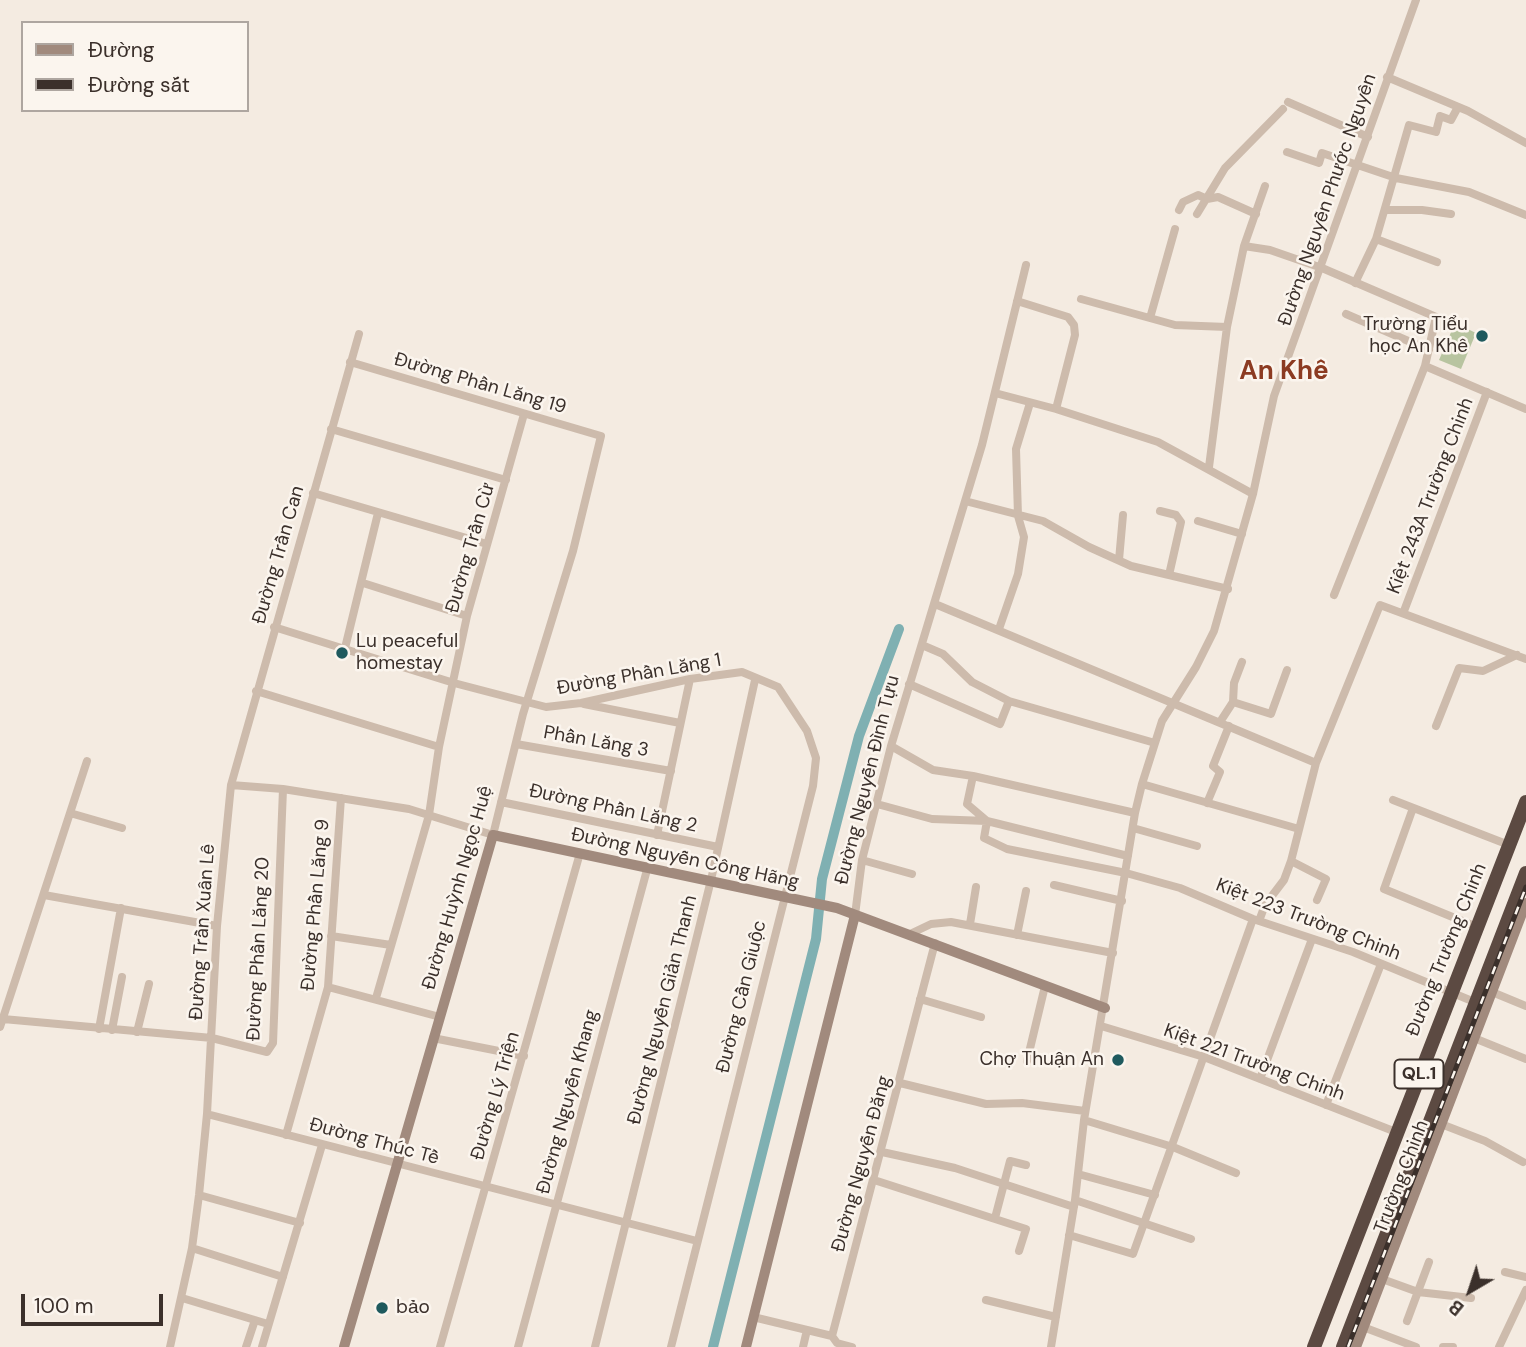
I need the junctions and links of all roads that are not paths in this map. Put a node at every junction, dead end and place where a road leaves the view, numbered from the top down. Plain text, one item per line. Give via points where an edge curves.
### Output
1 (1416, 0) edge
2 (1387, 77) junction
3 (1458, 107) junction
4 (1368, 137) junction
5 (1526, 144) edge
6 (1287, 152) dead end
7 (1359, 165) junction
8 (1395, 178) junction
9 (1265, 186) dead end
10 (1207, 199) junction
11 (1526, 204) edge
12 (1179, 210) dead end
13 (1385, 210) junction
14 (1198, 214) dead end
15 (1255, 214) junction
16 (1451, 214) dead end
17 (1524, 214) edge
18 (1175, 229) dead end
19 (1376, 239) junction
20 (1244, 246) junction
21 (1437, 262) dead end
22 (1026, 265) dead end
23 (1322, 268) junction
24 (1355, 282) junction
25 (1081, 299) dead end
26 (1017, 301) junction
27 (1346, 314) dead end
28 (1150, 318) junction
29 (1227, 327) junction
30 (359, 334) dead end
31 (1429, 350) junction
32 (351, 362) junction
33 (1425, 366) junction
34 (1487, 392) junction
35 (995, 393) junction
36 (1030, 403) junction
37 (1526, 409) edge
38 (1055, 410) junction
39 (524, 414) junction
40 (331, 429) junction
41 (601, 436) joint
42 (1209, 467) junction
43 (506, 480) junction
44 (313, 493) junction
45 (1253, 494) junction
46 (965, 501) junction
47 (1160, 511) dead end
48 (378, 513) junction
49 (1123, 515) dead end
50 (1018, 516) junction
51 (1198, 521) dead end
52 (1242, 534) junction
53 (487, 544) junction
54 (1119, 560) junction
55 (1169, 575) junction
56 (363, 583) junction
57 (1227, 589) junction
58 (1334, 596) dead end
59 (935, 604) junction
60 (1404, 611) junction
61 (467, 616) junction
62 (274, 627) junction
63 (999, 629) junction
64 (922, 645) junction
65 (345, 648) junction
66 (1517, 655) junction
67 (1526, 659) edge
68 (1242, 662) dead end
69 (1287, 670) dead end
70 (690, 679) junction
71 (755, 680) junction
72 (454, 683) junction
73 (909, 684) junction
74 (257, 691) junction
75 (527, 701) junction
76 (1009, 701) junction
77 (1233, 702) junction
78 (581, 703) junction
79 (1173, 703) junction
80 (680, 723) junction
81 (1225, 724) junction
82 (1436, 726) dead end
83 (1155, 743) junction
84 (516, 744) junction
85 (891, 746) junction
86 (439, 747) junction
87 (87, 761) dead end
88 (1316, 763) junction
89 (671, 771) junction
90 (973, 776) junction
91 (1142, 784) junction
92 (230, 785) junction
93 (283, 789) junction
94 (341, 798) junction
95 (1393, 800) dead end
96 (501, 802) junction
97 (1526, 802) edge
98 (1208, 803) junction
99 (877, 804) junction
100 (1413, 808) junction
101 (70, 813) junction
102 (1135, 813) junction
103 (429, 815) junction
104 (988, 821) junction
105 (122, 828) dead end
106 (1133, 828) junction
107 (1299, 829) junction
108 (493, 835) junction
109 (657, 835) junction
110 (1509, 845) junction
111 (1197, 846) dead end
112 (718, 847) junction
113 (580, 853) junction
114 (1128, 856) junction
115 (862, 860) junction
116 (1291, 861) junction
117 (648, 866) junction
118 (1126, 873) junction
119 (1526, 873) edge
120 (912, 874) dead end
121 (710, 880) junction
122 (1054, 885) dead end
123 (976, 887) dead end
124 (1026, 891) dead end
125 (44, 895) junction
126 (783, 897) junction
127 (1317, 900) dead end
128 (1122, 901) junction
129 (1526, 903) edge
130 (121, 908) junction
131 (855, 915) junction
132 (1256, 920) junction
133 (970, 925) junction
134 (217, 926) junction
135 (1477, 927) junction
136 (910, 933) junction
137 (1017, 935) junction
138 (331, 936) junction
139 (1312, 939) junction
140 (935, 943) junction
141 (391, 945) junction
142 (1113, 953) junction
143 (1381, 964) junction
144 (121, 977) dead end
145 (149, 984) dead end
146 (1045, 986) junction
147 (328, 987) junction
148 (1492, 992) junction
149 (1451, 993) junction
150 (376, 998) junction
151 (920, 999) junction
152 (1477, 1003) junction
153 (1526, 1006) edge
154 (1105, 1008) junction
155 (440, 1017) junction
156 (981, 1017) dead end
157 (1, 1023) edge
158 (1101, 1026) junction
159 (99, 1029) junction
160 (112, 1030) junction
161 (137, 1032) junction
162 (212, 1038) junction
163 (433, 1038) junction
164 (1474, 1038) junction
165 (524, 1056) junction
166 (1204, 1058) junction
167 (1526, 1059) edge
168 (1027, 1061) dead end
169 (1260, 1079) junction
170 (900, 1083) junction
171 (1326, 1105) junction
172 (207, 1114) junction
173 (1085, 1115) junction
174 (1441, 1124) junction
175 (1396, 1132) junction
176 (286, 1135) junction
177 (321, 1145) junction
178 (1173, 1147) junction
179 (882, 1152) junction
180 (1523, 1162) dead end
181 (395, 1164) junction
182 (1026, 1166) dead end
183 (1236, 1173) dead end
184 (1079, 1174) junction
185 (874, 1180) junction
186 (1004, 1184) junction
187 (486, 1186) junction
188 (199, 1195) junction
189 (1155, 1195) junction
190 (1075, 1204) junction
191 (556, 1205) junction
192 (995, 1218) junction
193 (300, 1223) junction
194 (627, 1223) junction
195 (1145, 1223) junction
196 (1069, 1235) junction
197 (1191, 1239) dead end
198 (697, 1241) junction
199 (192, 1248) junction
200 (1019, 1251) dead end
201 (1429, 1262) dead end
202 (1505, 1272) dead end
203 (283, 1277) junction
204 (1526, 1277) edge
205 (1381, 1279) junction
206 (1526, 1290) edge
207 (1417, 1292) junction
208 (182, 1298) junction
209 (1471, 1298) dead end
210 (986, 1300) dead end
211 (753, 1317) junction
212 (1056, 1317) junction
213 (255, 1320) junction
214 (1408, 1321) dead end
215 (268, 1324) junction
216 (1363, 1327) junction
217 (807, 1330) junction
218 (832, 1336) junction
219 (170, 1347) edge
220 (246, 1347) edge
221 (262, 1347) edge
222 (344, 1347) edge
223 (440, 1347) edge
224 (518, 1347) edge
225 (595, 1347) edge
226 (671, 1347) edge
227 (746, 1347) edge
228 (803, 1347) edge
229 (852, 1347) edge
230 (1051, 1347) edge
231 (1314, 1347) edge
232 (1343, 1347) edge
233 (1356, 1347) edge
234 (1416, 1347) edge
235 (1443, 1347) edge
236 (1453, 1347) edge
237 (1499, 1347) edge

1 - 2 street, Đường Nguyễn Phước Nguyên
2 - 3 street
2 - 4 street, Đường Nguyễn Phước Nguyên
3 - 5 street
3 - 8 street via 1451,120 1440,116 1436,132 1409,125
4 - 7 street, Đường Nguyễn Phước Nguyên
4 - 10 street via 1286,106 1225,168
6 - 7 street via 1319,163 1322,153
7 - 8 street
7 - 23 street, Đường Nguyễn Phước Nguyên
8 - 13 street
8 - 17 street via 1469,192
9 - 15 street
10 - 12 street via 1194,196
10 - 14 street
10 - 15 street via 1218,197
11 - 17 street
13 - 16 street
13 - 19 street
15 - 20 street
18 - 28 street
19 - 21 street
19 - 24 street
20 - 23 street
20 - 29 street
22 - 26 street, Đường Nguyễn Đình Tựu
23 - 24 street
23 - 45 street, Đường Nguyễn Phước Nguyên via 1274,396
24 - 31 street via 1436,317
25 - 28 street
26 - 35 street, Đường Nguyễn Đình Tựu
26 - 38 street via 1068,317 1074,325
27 - 31 street
28 - 29 street via 1175,325
29 - 42 street
30 - 32 street, Đường Trần Can
31 - 33 street
32 - 39 street, Đường Phần Lăng 19
32 - 40 street, Đường Trần Can
33 - 34 street
33 - 58 street
34 - 37 street
34 - 60 street, Kiệt 243A Trường Chinh
35 - 36 street
35 - 46 street, Đường Nguyễn Đình Tựu
36 - 38 street
36 - 50 street via 1016,449
38 - 42 street via 1158,442
39 - 41 street, Đường Phần Lăng 19
39 - 43 street, Đường Trần Cừ
40 - 43 street
40 - 44 street, Đường Trần Can
41 - 75 street, Đường Huỳnh Ngọc Huệ via 573,551
42 - 45 street
43 - 53 street, Đường Trần Cừ
44 - 48 street
44 - 62 street, Đường Trần Can
45 - 52 street, Đường Nguyễn Phước Nguyên
46 - 50 street
46 - 59 street, Đường Nguyễn Đình Tựu
47 - 55 street via 1176,515 1181,522
48 - 53 street
48 - 56 street
49 - 54 street
50 - 54 street via 1043,521
50 - 63 street via 1024,537 1018,573
51 - 52 street
52 - 57 street, Đường Nguyễn Phước Nguyên
53 - 61 street, Đường Trần Cừ
54 - 55 street
55 - 57 street
56 - 61 street
56 - 65 street
57 - 79 street, Đường Nguyễn Phước Nguyên via 1214,631
59 - 63 street
59 - 64 street, Đường Nguyễn Đình Tựu
60 - 66 street
60 - 88 street via 1382,604 1376,611
61 - 72 street, Đường Trần Cừ
62 - 65 street, Đường Phần Lăng 1
62 - 74 street, Đường Trần Can
63 - 79 street
64 - 73 street, Đường Nguyễn Đình Tựu
64 - 76 street via 943,654 972,682
65 - 72 street, Đường Phần Lăng 1
66 - 67 street
66 - 82 street via 1482,671 1459,668
68 - 77 street
69 - 77 street via 1271,714
70 - 71 street, Đường Phần Lăng 1 via 743,672
70 - 78 street, Đường Phần Lăng 1
70 - 80 street
71 - 112 street, Đường Nguyễn Giản Thanh
71 - 126 street, Đường Cần Giuộc via 778,687 788,698 816,758 813,786
72 - 75 street, Đường Phần Lăng 1
72 - 86 street, Đường Trần Cừ
73 - 76 street via 1000,724
73 - 85 street, Đường Nguyễn Đình Tựu
74 - 86 street
74 - 92 street, Đường Trần Can
75 - 78 street, Đường Phần Lăng 1 via 546,707
75 - 84 street, Đường Huỳnh Ngọc Huệ
76 - 83 street
77 - 81 street
78 - 80 street
79 - 81 street
79 - 83 street, Đường Nguyễn Phước Nguyên
80 - 89 street
81 - 88 street
81 - 98 street via 1213,766 1220,772
83 - 91 street, Đường Nguyễn Phước Nguyên
84 - 89 street, Phần Lăng 3
84 - 96 street, Đường Huỳnh Ngọc Huệ
85 - 90 street via 933,770
85 - 99 street, Đường Nguyễn Đình Tựu
86 - 103 street, Đường Trần Cừ
87 - 101 street
88 - 107 street
89 - 109 street
90 - 102 street
90 - 104 street via 967,804
91 - 98 street
91 - 102 street, Đường Nguyễn Phước Nguyên
92 - 93 street
92 - 134 street, Đường Trần Xuân Lê
93 - 94 street
93 - 162 street, Đường Phần Lăng 20 via 272,1043 262,1052
94 - 103 street
94 - 138 street, Đường Phần Lăng 9
95 - 100 street
96 - 108 street, Đường Huỳnh Ngọc Huệ
96 - 109 street, Đường Phần Lăng 2
97 - 110 highway, Đường Trường Chinh / QL.1
98 - 107 street
99 - 104 street via 932,819
99 - 115 street, Đường Nguyễn Đình Tựu
100 - 110 street
100 - 135 street via 1384,889
101 - 105 street
101 - 125 street
102 - 106 street, Đường Nguyễn Phước Nguyên
103 - 108 street
103 - 141 street, Đường Trần Cừ
104 - 114 street
104 - 118 street, Kiệt 223 Trường Chinh via 984,838 1007,849
106 - 111 street
106 - 114 street, Đường Nguyễn Phước Nguyên
107 - 116 street
108 - 113 street, Đường Nguyễn Công Hãng
108 - 155 street, Đường Huỳnh Ngọc Huệ
109 - 112 street, Đường Phần Lăng 2
110 - 135 highway, Đường Trường Chinh / QL.1
112 - 121 street, Đường Nguyễn Giản Thanh
113 - 117 street, Đường Nguyễn Công Hãng
113 - 165 street, Đường Lý Triện
114 - 118 street, Đường Nguyễn Phước Nguyên
115 - 120 street
115 - 131 street, Đường Nguyễn Đình Tựu
116 - 127 street via 1326,879
116 - 132 street via 1284,880
117 - 121 street, Đường Nguyễn Công Hãng
117 - 191 street, Đường Nguyễn Khang
118 - 128 street, Đường Nguyễn Phước Nguyên
118 - 132 street, Kiệt 223 Trường Chinh via 1180,888
119 - 152 highway, QL.1
121 - 126 street, Đường Nguyễn Công Hãng
121 - 194 street, Đường Nguyễn Giản Thanh
122 - 128 street
123 - 133 street
124 - 137 street
125 - 130 street
125 - 157 street
126 - 131 street, Đường Nguyễn Công Hãng
126 - 198 street, Đường Cần Giuộc
128 - 142 street, Đường Nguyễn Phước Nguyên
129 - 148 street, Trường Chinh
130 - 134 street
130 - 159 street
131 - 136 street, Đường Nguyễn Công Hãng
131 - 211 street, Đường Nguyễn Đình Tựu
132 - 139 street, Kiệt 223 Trường Chinh
132 - 166 street
133 - 136 street via 940,921
133 - 137 street
134 - 162 street, Đường Trần Xuân Lê
135 - 149 highway, Đường Trường Chinh / QL.1
136 - 140 street, Đường Nguyễn Công Hãng
137 - 142 street
138 - 141 street
138 - 147 street, Đường Phần Lăng 9
139 - 143 street, Kiệt 223 Trường Chinh
139 - 169 street
140 - 146 street, Đường Nguyễn Công Hãng
140 - 151 street, Đường Nguyễn Đăng
141 - 150 street, Đường Trần Cừ
142 - 154 street, Đường Nguyễn Phước Nguyên
143 - 149 street, Kiệt 223 Trường Chinh
143 - 171 street
144 - 160 street
145 - 161 street
146 - 154 street, Đường Nguyễn Công Hãng
146 - 168 street
147 - 150 street
147 - 176 street, Đường Phần Lăng 9
148 - 153 street
148 - 164 street, Trường Chinh
149 - 152 street, Kiệt 223 Trường Chinh
149 - 175 highway, Đường Trường Chinh / QL.1
150 - 155 street
151 - 156 street
151 - 170 street, Đường Nguyễn Đăng
152 - 232 highway, QL.1
154 - 158 street, Đường Nguyễn Phước Nguyên
155 - 163 street, Đường Huỳnh Ngọc Huệ
157 - 159 street
158 - 166 street, Kiệt 221 Trường Chinh
158 - 173 street, Đường Nguyễn Phước Nguyên
159 - 160 street
160 - 161 street
161 - 162 street
162 - 172 street, Đường Trần Xuân Lê
163 - 165 street
163 - 181 street, Đường Huỳnh Ngọc Huệ
164 - 167 street
164 - 174 street, Trường Chinh
165 - 187 street, Đường Lý Triện
166 - 169 street, Kiệt 221 Trường Chinh
166 - 178 street
169 - 171 street, Kiệt 221 Trường Chinh
170 - 173 street via 986,1104 1022,1103
170 - 179 street, Đường Nguyễn Đăng
171 - 175 street, Kiệt 221 Trường Chinh
172 - 176 street, Đường Thúc Tề
172 - 188 street, Đường Trần Xuân Lê
173 - 178 street
173 - 184 street, Đường Nguyễn Phước Nguyên
174 - 180 street
174 - 205 street, Trường Chinh
175 - 231 highway, Đường Trường Chinh / QL.1
176 - 177 street, Đường Thúc Tề
177 - 181 street, Đường Thúc Tề
177 - 193 street
178 - 183 street
178 - 189 street
179 - 185 street, Đường Nguyễn Đăng
179 - 186 street
181 - 187 street, Đường Thúc Tề
181 - 222 street, Đường Huỳnh Ngọc Huệ
182 - 186 street via 1010,1161
184 - 189 street
184 - 190 street, Đường Nguyễn Phước Nguyên
185 - 192 street
185 - 218 street, Đường Nguyễn Đăng
186 - 190 street
186 - 192 street
187 - 191 street, Đường Thúc Tề
187 - 223 street, Đường Lý Triện
188 - 193 street
188 - 199 street, Đường Trần Xuân Lê
189 - 195 street
190 - 195 street
190 - 196 street, Đường Nguyễn Phước Nguyên
191 - 194 street, Đường Thúc Tề
191 - 224 street, Đường Nguyễn Khang
192 - 200 street via 1026,1230
193 - 203 street
194 - 198 street, Đường Thúc Tề
194 - 225 street, Đường Nguyễn Giản Thanh
195 - 196 street via 1133,1254
195 - 197 street
196 - 212 street, Đường Nguyễn Phước Nguyên
198 - 226 street, Đường Cần Giuộc
199 - 203 street
199 - 208 street, Đường Trần Xuân Lê
201 - 207 street
202 - 204 street
203 - 215 street
205 - 207 street
205 - 216 street, Trường Chinh
206 - 237 street
207 - 209 street
207 - 214 street
208 - 213 street
208 - 219 street, Đường Trần Xuân Lê
210 - 212 street
211 - 217 street
211 - 227 street, Đường Nguyễn Đình Tựu
212 - 230 street, Đường Nguyễn Phước Nguyên
213 - 215 street
213 - 220 street
215 - 221 street
216 - 233 street, Trường Chinh
216 - 234 street
217 - 218 street
217 - 228 street
218 - 229 street via 837,1343
235 - 236 street

